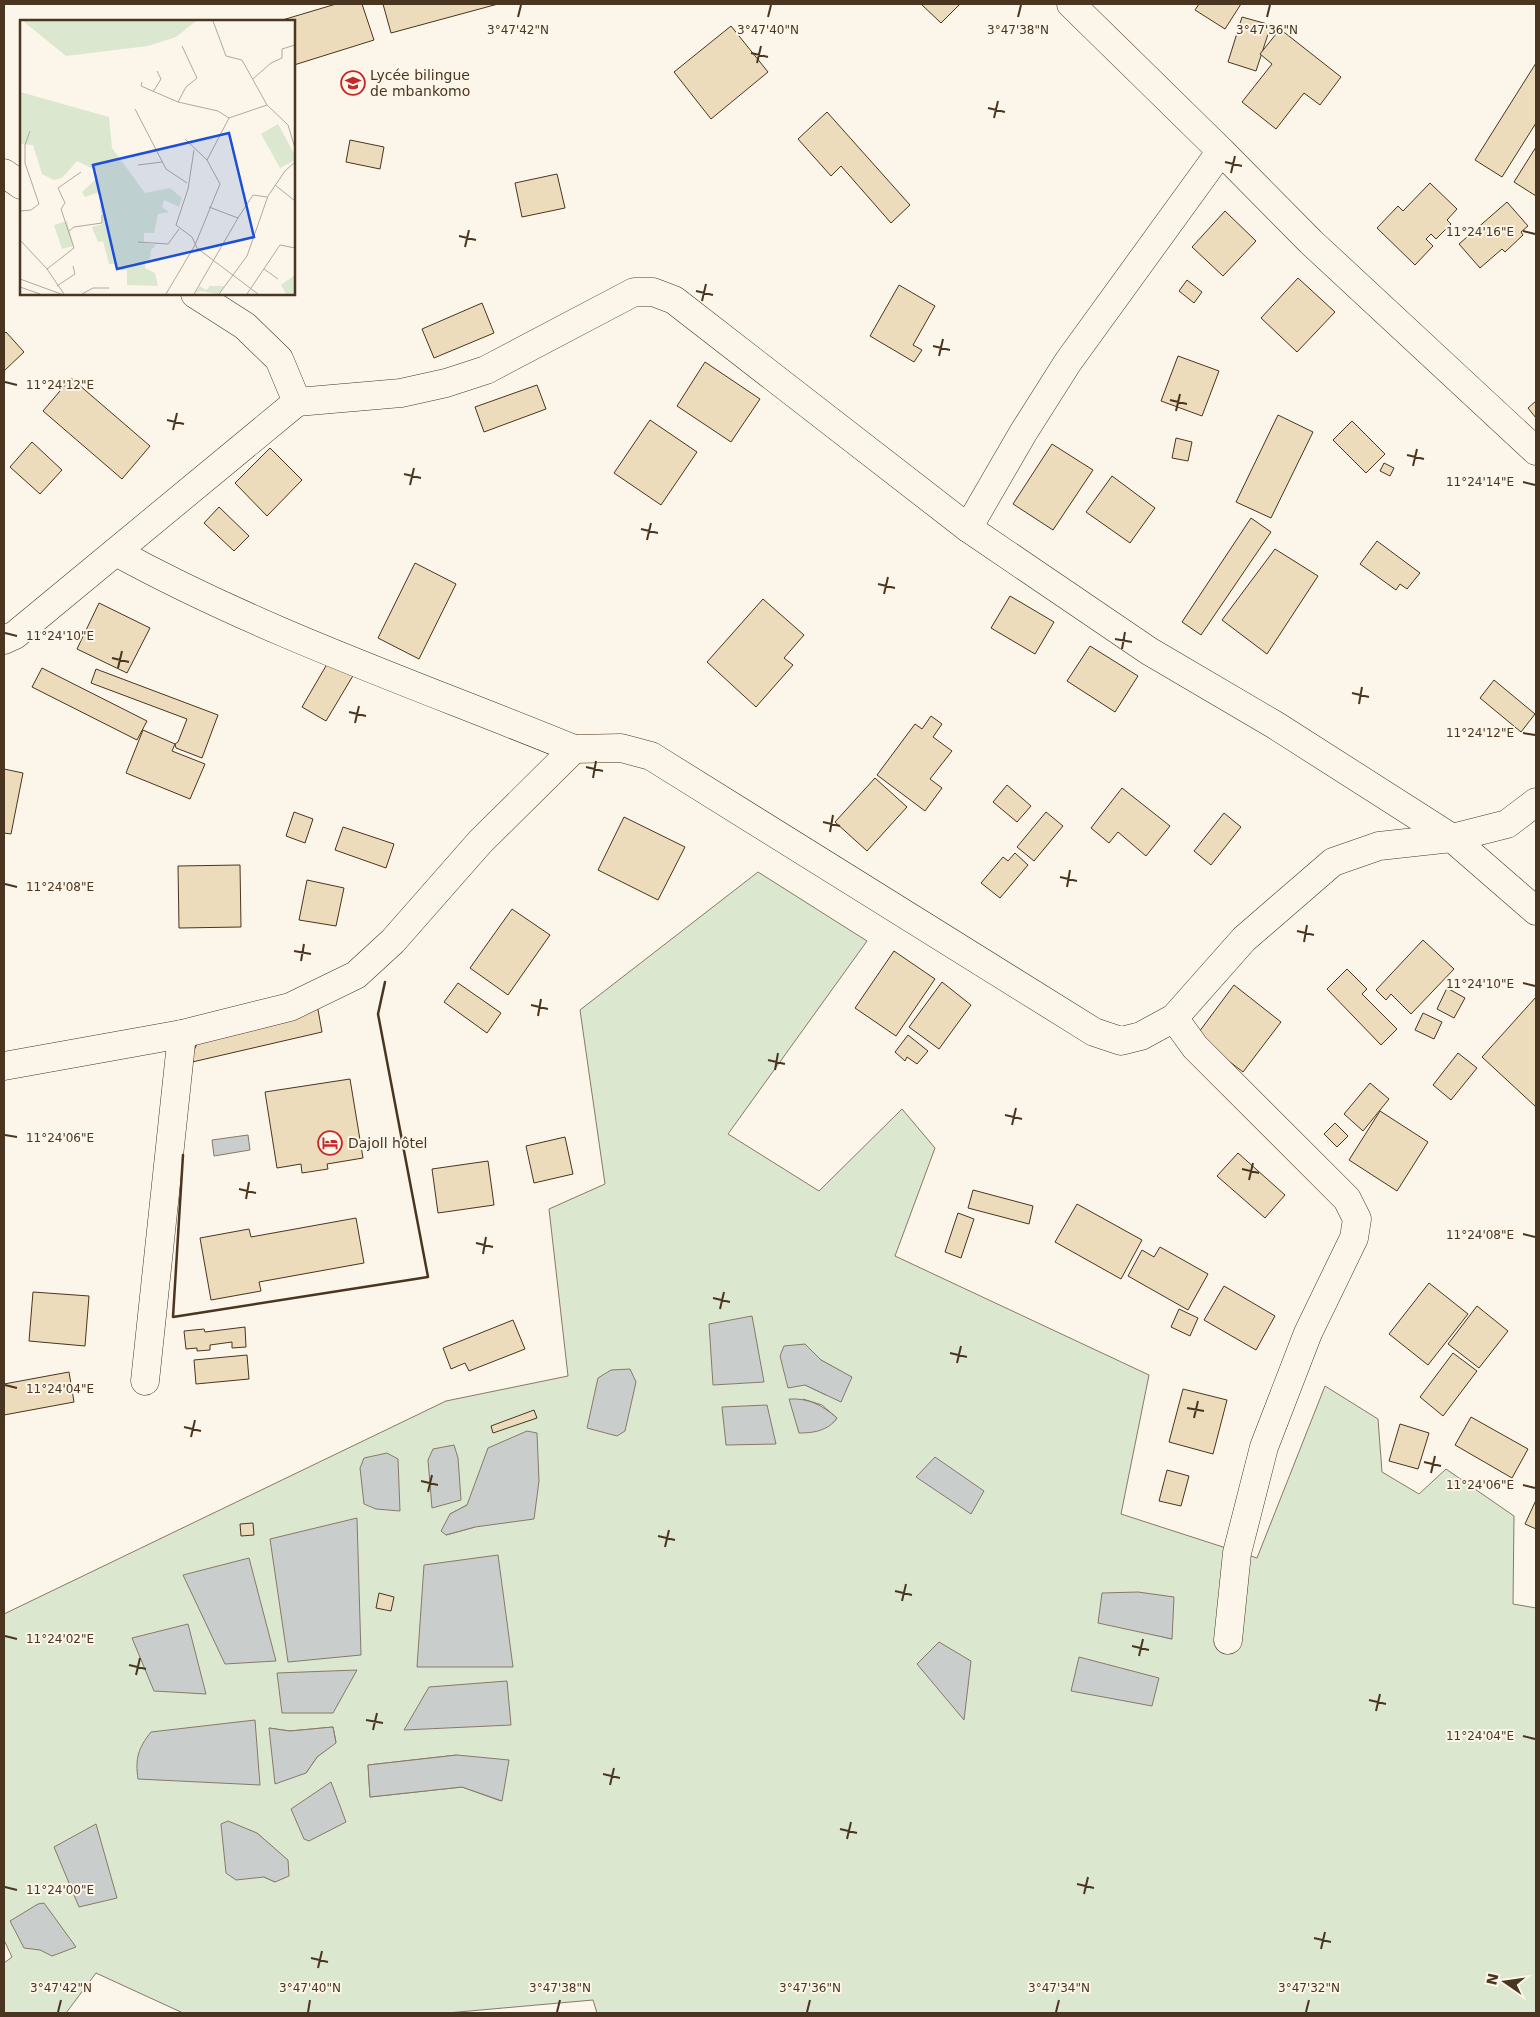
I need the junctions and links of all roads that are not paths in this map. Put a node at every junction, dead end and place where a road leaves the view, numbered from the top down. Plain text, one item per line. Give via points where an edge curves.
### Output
1 (1071, 4) edge
2 (1220, 151) junction
3 (4, 173) edge
4 (20, 183) edge
5 (197, 295) edge
6 (297, 402) junction
7 (1536, 450) edge
8 (968, 528) junction
9 (116, 552) junction
10 (4, 640) edge
11 (574, 749) junction
12 (1536, 802) edge
13 (1452, 838) junction
14 (1536, 911) edge
15 (1174, 1018) junction
16 (182, 1034) junction
17 (4, 1066) edge
18 (145, 1381) dead end
19 (1228, 1640) dead end

1 - 2 street
2 - 7 street via 1311,242
2 - 8 street via 1068,362
3 - 4 street
5 - 6 street via 246,326 279,359
6 - 8 street via 401,394 446,383 486,370 634,292 653,292 674,300
6 - 9 street
8 - 13 street via 1148,651 1275,725
9 - 10 street via 15,635
9 - 11 street via 173,583 279,631
11 - 15 street via 621,748 651,756 1094,1032 1120,1041 1142,1036
11 - 16 street via 480,842 393,941 356,975 290,1007
12 - 13 street via 1507,824
13 - 14 street
13 - 15 street via 1379,846 1333,862 1244,938
15 - 19 street via 1195,1047 1347,1199 1357,1219 1354,1238 1308,1333 1264,1447 1237,1554
16 - 17 street
16 - 18 street

